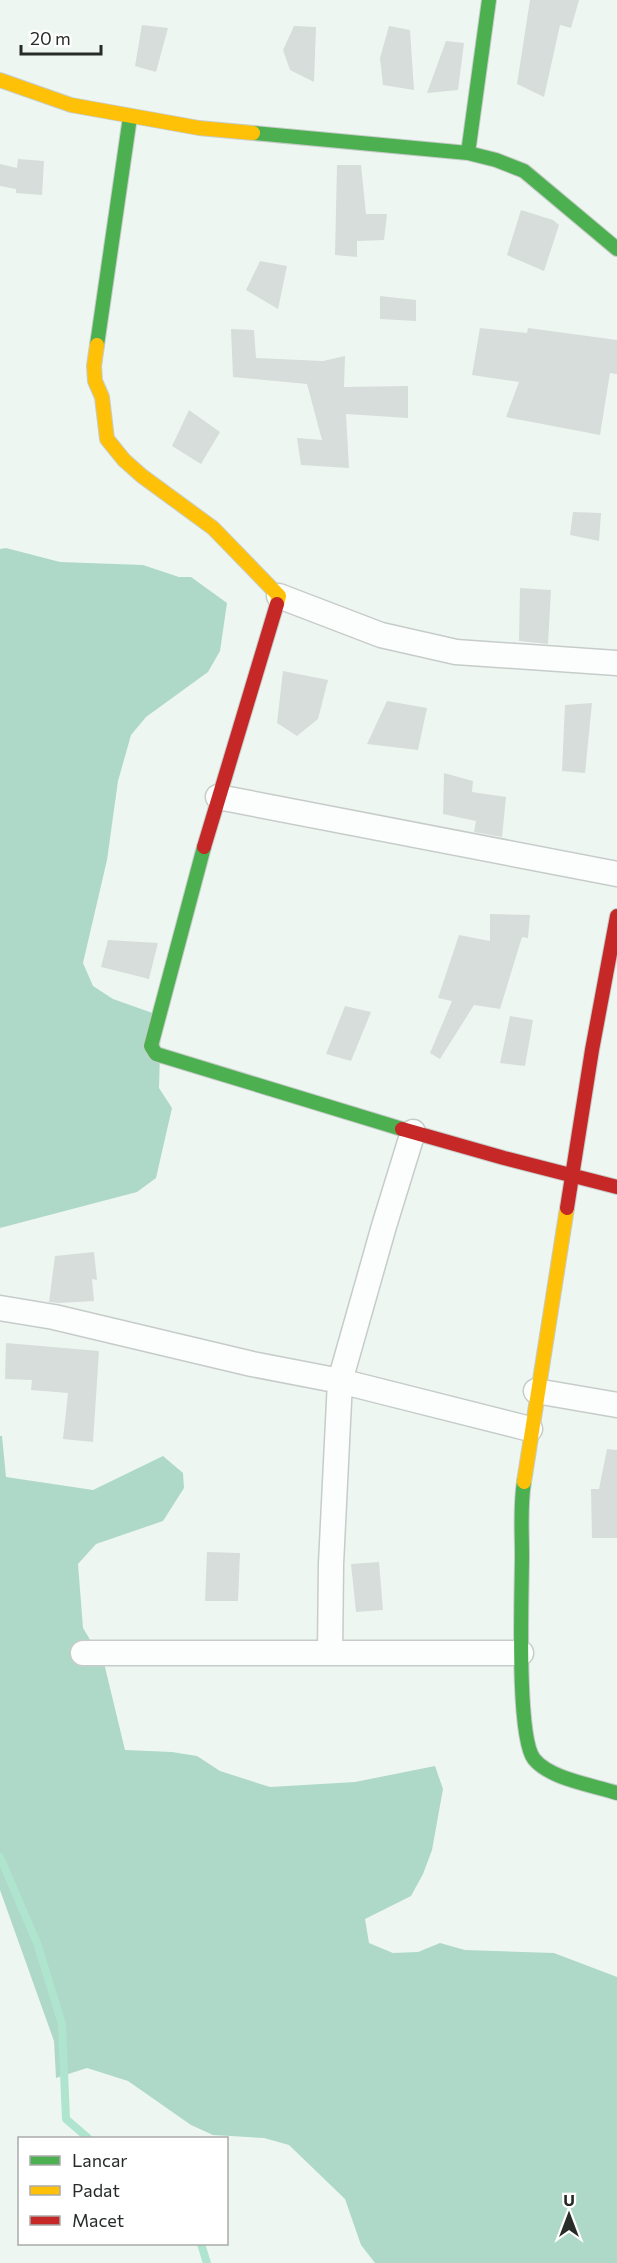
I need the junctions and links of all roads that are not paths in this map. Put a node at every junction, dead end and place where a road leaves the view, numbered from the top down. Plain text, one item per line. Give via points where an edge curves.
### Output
1 (489, 0) edge
2 (0, 80) edge
3 (130, 117) junction
4 (468, 153) junction
5 (617, 249) edge
6 (279, 596) junction
7 (617, 663) edge
8 (218, 797) junction
9 (617, 874) edge
10 (617, 916) edge
11 (414, 1132) junction
12 (572, 1176) junction
13 (617, 1187) edge
14 (0, 1308) edge
15 (340, 1381) junction
16 (536, 1390) junction
17 (617, 1405) edge
18 (530, 1429) junction
19 (83, 1653) dead end
20 (330, 1653) junction
21 (521, 1653) junction
22 (617, 1793) edge

1 - 4 street
2 - 3 street via 71,105
3 - 4 street via 199,128
3 - 6 street via 94,366 107,439 142,476 213,528
4 - 5 street via 524,171
6 - 7 street via 381,635 456,652
6 - 8 street
8 - 9 street
8 - 11 street via 152,1039 154,1052
10 - 12 street
11 - 12 street
11 - 15 street
12 - 13 street
12 - 16 street
14 - 15 street
15 - 18 street
15 - 20 street
16 - 17 street
16 - 18 street
18 - 21 street via 523,1486
19 - 20 street
20 - 21 street
21 - 22 street via 525,1729 534,1759 549,1772

